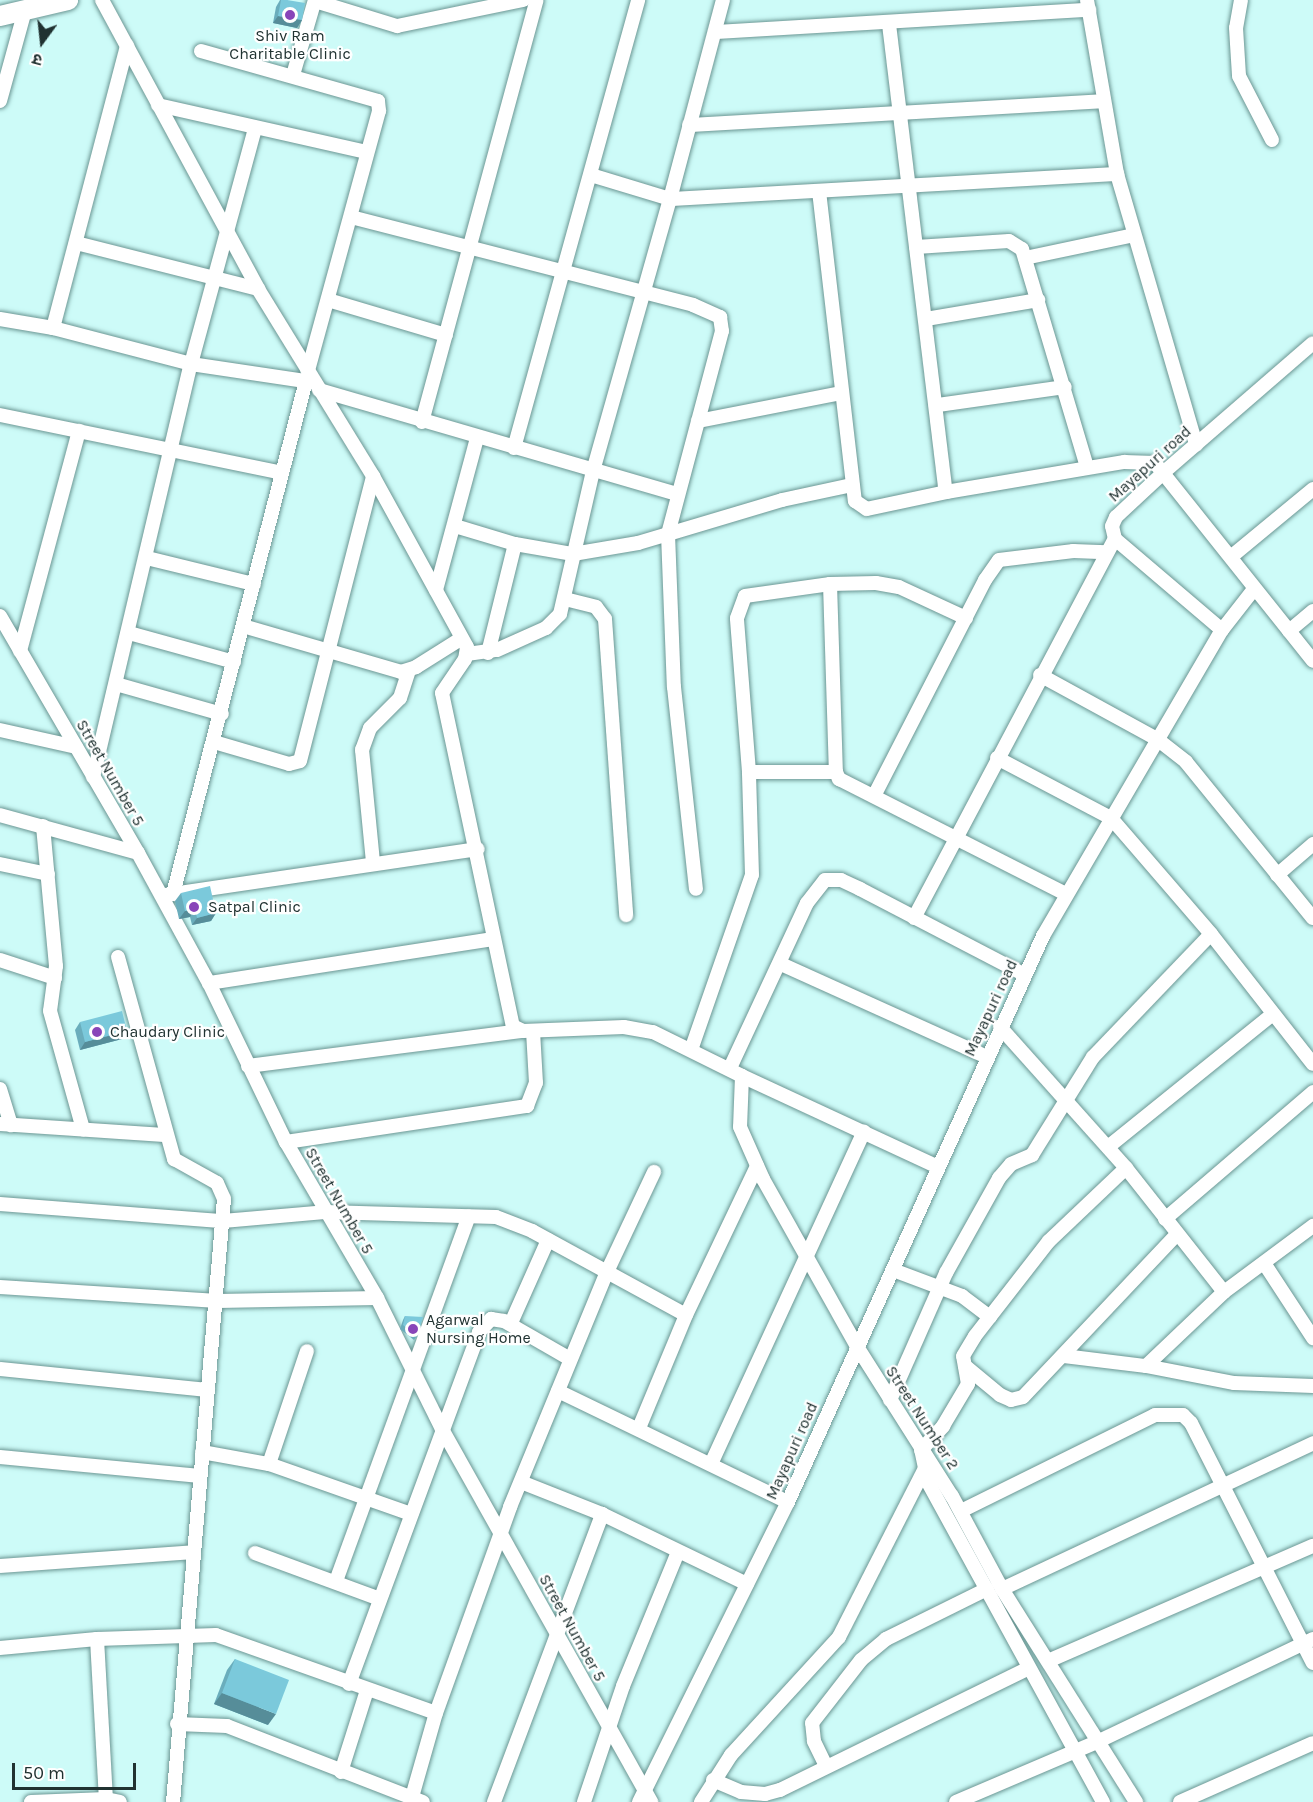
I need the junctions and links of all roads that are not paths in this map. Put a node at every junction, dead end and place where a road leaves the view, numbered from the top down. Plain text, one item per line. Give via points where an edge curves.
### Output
1 (68, 0) edge
2 (102, 0) edge
3 (524, 0) edge
4 (537, 0) edge
5 (638, 0) edge
6 (723, 0) edge
7 (1241, 0) edge
8 (315, 1) edge
9 (1088, 5) edge
10 (25, 10) junction
11 (0, 16) edge
12 (889, 24) junction
13 (715, 32) junction
14 (127, 46) junction
15 (201, 51) dead end
16 (293, 75) junction
17 (0, 101) edge
18 (1103, 101) junction
19 (158, 105) junction
20 (900, 112) junction
21 (689, 125) junction
22 (255, 128) junction
23 (1272, 140) dead end
24 (367, 152) junction
25 (1117, 174) junction
26 (591, 175) junction
27 (907, 187) junction
28 (819, 191) junction
29 (670, 199) junction
30 (351, 217) junction
31 (226, 228) junction
32 (1134, 235) junction
33 (76, 243) junction
34 (916, 247) junction
35 (468, 250) junction
36 (1025, 258) junction
37 (563, 272) junction
38 (214, 276) junction
39 (258, 290) junction
40 (644, 293) junction
41 (328, 300) junction
42 (1038, 300) junction
43 (0, 319) edge
44 (926, 319) junction
45 (52, 328) junction
46 (446, 335) junction
47 (1313, 343) edge
48 (191, 364) junction
49 (312, 381) junction
50 (1065, 387) junction
51 (841, 393) junction
52 (938, 405) junction
53 (0, 415) edge
54 (698, 421) junction
55 (422, 422) junction
56 (79, 431) junction
57 (477, 438) junction
58 (1196, 445) junction
59 (514, 448) junction
60 (171, 452) junction
61 (1087, 467) junction
62 (593, 471) junction
63 (282, 473) junction
64 (1163, 473) junction
65 (373, 476) junction
66 (852, 485) junction
67 (1313, 489) edge
68 (946, 492) junction
69 (676, 494) junction
70 (455, 526) junction
71 (668, 534) junction
72 (1115, 539) junction
73 (515, 544) junction
74 (1106, 552) junction
75 (573, 555) junction
76 (1232, 556) junction
77 (147, 558) junction
78 (254, 584) junction
79 (830, 584) junction
80 (1254, 589) junction
81 (436, 590) junction
82 (565, 599) junction
83 (1313, 611) edge
84 (0, 616) edge
85 (966, 618) junction
86 (243, 626) junction
87 (1222, 630) junction
88 (1289, 631) junction
89 (129, 633) junction
90 (462, 638) junction
91 (20, 651) junction
92 (329, 652) junction
93 (488, 653) junction
94 (467, 654) junction
95 (1313, 661) edge
96 (234, 662) junction
97 (409, 671) junction
98 (1040, 675) junction
99 (116, 684) junction
100 (222, 714) junction
101 (0, 730) edge
102 (1157, 739) junction
103 (214, 742) junction
104 (76, 747) junction
105 (997, 758) junction
106 (749, 772) junction
107 (836, 772) junction
108 (93, 777) junction
109 (874, 796) junction
110 (0, 815) edge
111 (1111, 818) junction
112 (43, 826) junction
113 (956, 835) junction
114 (1313, 844) edge
115 (478, 849) junction
116 (138, 853) junction
117 (373, 862) junction
118 (0, 864) edge
119 (48, 874) junction
120 (1277, 875) junction
121 (696, 889) dead end
122 (1066, 894) junction
123 (167, 895) junction
124 (626, 915) dead end
125 (914, 918) junction
126 (1313, 918) edge
127 (1211, 934) junction
128 (493, 939) junction
129 (118, 957) dead end
130 (0, 960) edge
131 (780, 964) junction
132 (1025, 975) junction
133 (55, 978) junction
134 (209, 983) junction
135 (1273, 1014) junction
136 (1000, 1027) junction
137 (528, 1031) junction
138 (691, 1050) junction
139 (987, 1057) junction
140 (1313, 1064) edge
141 (248, 1066) junction
142 (729, 1068) junction
143 (742, 1076) junction
144 (0, 1089) edge
145 (1313, 1092) edge
146 (1065, 1102) junction
147 (5, 1125) edge
148 (82, 1129) junction
149 (864, 1131) junction
150 (165, 1135) junction
151 (286, 1142) junction
152 (1108, 1148) junction
153 (757, 1167) junction
154 (938, 1167) junction
155 (1126, 1168) junction
156 (654, 1172) dead end
157 (0, 1203) edge
158 (325, 1212) junction
159 (469, 1216) junction
160 (1165, 1219) junction
161 (223, 1221) junction
162 (1313, 1227) edge
163 (1178, 1234) junction
164 (548, 1240) junction
165 (806, 1253) junction
166 (1264, 1263) junction
167 (893, 1270) junction
168 (606, 1274) junction
169 (0, 1287) edge
170 (939, 1288) junction
171 (1224, 1292) junction
172 (377, 1298) junction
173 (218, 1301) junction
174 (686, 1315) junction
175 (990, 1317) junction
176 (511, 1323) junction
177 (1313, 1338) edge
178 (856, 1345) junction
179 (307, 1351) dead end
180 (1064, 1356) junction
181 (570, 1359) junction
182 (965, 1366) junction
183 (1146, 1366) junction
184 (0, 1369) edge
185 (413, 1370) junction
186 (1313, 1386) edge
187 (208, 1390) junction
188 (558, 1391) junction
189 (890, 1400) junction
190 (639, 1428) junction
191 (442, 1429) junction
192 (1313, 1443) edge
193 (921, 1450) junction
194 (202, 1452) junction
195 (0, 1457) edge
196 (268, 1464) junction
197 (711, 1464) junction
198 (924, 1470) junction
199 (200, 1476) junction
200 (520, 1482) junction
201 (1223, 1484) junction
202 (366, 1498) junction
203 (788, 1502) junction
204 (961, 1511) junction
205 (411, 1515) junction
206 (602, 1515) junction
207 (501, 1534) junction
208 (1313, 1546) edge
209 (193, 1552) junction
210 (678, 1552) junction
211 (255, 1553) dead end
212 (1265, 1565) junction
213 (0, 1566) edge
214 (336, 1581) junction
215 (747, 1584) junction
216 (987, 1589) junction
217 (1002, 1589) junction
218 (380, 1599) junction
219 (558, 1634) junction
220 (188, 1635) junction
221 (97, 1639) junction
222 (1308, 1641) edge
223 (0, 1648) edge
224 (1048, 1661) junction
225 (1313, 1662) edge
226 (1029, 1668) junction
227 (349, 1684) junction
228 (367, 1690) junction
229 (436, 1713) junction
230 (177, 1724) junction
231 (609, 1727) junction
232 (1099, 1742) junction
233 (1313, 1743) edge
234 (1074, 1752) junction
235 (826, 1766) junction
236 (341, 1772) junction
237 (713, 1780) junction
238 (645, 1798) edge
239 (417, 1799) edge
240 (113, 1800) edge
241 (31, 1802) edge
242 (173, 1802) edge
243 (494, 1802) edge
244 (584, 1802) edge
245 (701, 1802) edge
246 (957, 1802) edge
247 (1103, 1802) edge
248 (1136, 1802) edge
249 (1180, 1802) edge

1 - 10 street
2 - 14 street
3 - 8 street via 397,26
4 - 35 street
5 - 26 street
6 - 13 street
7 - 23 street via 1236,28 1239,76
8 - 16 street
9 - 12 street
9 - 18 street
10 - 11 street
10 - 17 street
12 - 13 street
12 - 20 street
13 - 21 street
14 - 19 street
14 - 33 street
15 - 16 street
16 - 24 street via 375,98 379,111
18 - 20 street
18 - 25 street
19 - 22 street
19 - 31 street
20 - 21 street
20 - 27 street
21 - 29 street
22 - 24 street
22 - 31 street
24 - 30 street
25 - 27 street
25 - 32 street
26 - 29 street
26 - 37 street
27 - 28 street
27 - 34 street
28 - 29 street
28 - 51 street
29 - 40 street
30 - 35 street
30 - 41 street
31 - 38 street
31 - 39 street
32 - 36 street
32 - 58 street
33 - 38 street
33 - 45 street
34 - 36 street via 1009,241 1022,249
34 - 44 street
35 - 37 street
35 - 46 street
36 - 42 street
37 - 40 street
37 - 59 street
38 - 39 street
38 - 48 street
39 - 49 street
40 - 54 street via 720,317 722,331
40 - 62 street
41 - 46 street
41 - 49 street
42 - 44 street
42 - 50 street
43 - 45 street
44 - 52 street
45 - 48 street
46 - 55 street
47 - 58 street, Mayapuri road
48 - 49 street
48 - 60 street
49 - 55 street
49 - 63 street
49 - 65 street
50 - 52 street
50 - 61 street
51 - 54 street
51 - 66 street
52 - 68 street
53 - 56 street
54 - 69 street
55 - 57 street
56 - 60 street
56 - 91 street
57 - 59 street
57 - 70 street
58 - 64 street, Mayapuri road
59 - 62 street
60 - 63 street
60 - 77 street
61 - 64 street via 1146,460
61 - 68 street
62 - 69 street
62 - 75 street
63 - 78 street
64 - 72 street, Mayapuri road via 1116,517 1111,533
64 - 76 street
65 - 81 street
65 - 92 street
66 - 68 street via 855,501 867,509
66 - 71 street via 782,500
67 - 76 street
69 - 71 street
70 - 73 street
70 - 81 street
71 - 75 street
71 - 121 street via 674,687
72 - 74 street
72 - 87 street
73 - 75 street
73 - 93 street
74 - 85 street via 1073,551 999,560
74 - 98 street
75 - 82 street
76 - 80 street
77 - 78 street
77 - 89 street
78 - 86 street
79 - 85 street via 876,582 899,587
79 - 106 street via 754,592 745,596 740,605 737,618
79 - 107 street
80 - 87 street, Mayapuri road
80 - 88 street
81 - 90 street
82 - 93 street via 553,624
82 - 124 street via 596,607 605,619
83 - 88 street
84 - 91 street, Street Number 5
85 - 109 street
86 - 92 street
86 - 96 street
87 - 102 street, Mayapuri road
88 - 95 street
89 - 96 street
89 - 99 street
90 - 94 street
90 - 97 street
91 - 104 street, Street Number 5
92 - 97 street via 388,670
92 - 103 street via 298,764
93 - 94 street
94 - 115 street via 442,693
96 - 100 street
97 - 117 street via 400,698 370,728 362,750
98 - 102 street
98 - 105 street
99 - 100 street
99 - 108 street
100 - 103 street
101 - 104 street
102 - 111 street, Mayapuri road
102 - 120 street via 1208,787
103 - 123 street
104 - 108 street, Street Number 5
105 - 111 street
105 - 113 street
106 - 107 street
106 - 138 street via 752,875
107 - 109 street via 839,779
108 - 116 street, Street Number 5
109 - 113 street
110 - 112 street
111 - 122 street, Mayapuri road
111 - 127 street
112 - 116 street
112 - 119 street
113 - 122 street
113 - 125 street
114 - 120 street
115 - 117 street
115 - 128 street
116 - 123 street, Street Number 5
117 - 123 street
118 - 119 street
119 - 133 street
120 - 126 street
122 - 132 street, Mayapuri road
123 - 134 street, Street Number 5
125 - 131 street via 841,880 825,880 807,903
125 - 132 street
127 - 135 street
127 - 146 street via 1093,1057
128 - 134 street
128 - 137 street via 510,1020
129 - 150 street
130 - 133 street
131 - 139 street
131 - 142 street
132 - 136 street, Mayapuri road
133 - 148 street via 52,1022
134 - 141 street, Street Number 5
135 - 140 street
135 - 152 street
136 - 139 street, Mayapuri road
136 - 146 street
137 - 138 street via 624,1028 653,1032
137 - 141 street
137 - 151 street via 536,1083 527,1106
138 - 142 street
139 - 154 street, Mayapuri road
141 - 151 street, Street Number 5
142 - 143 street
143 - 149 street
143 - 153 street, Street Number 2 via 740,1127
144 - 147 street
145 - 160 street
146 - 152 street
146 - 170 street via 1032,1155 1011,1164 999,1178
147 - 148 street
148 - 150 street
149 - 154 street
149 - 165 street
150 - 161 street via 178,1164 223,1190
151 - 158 street, Street Number 5
152 - 155 street
153 - 165 street, Street Number 2
153 - 174 street
154 - 167 street, Mayapuri road
155 - 160 street
155 - 175 street via 1049,1241
156 - 168 street
157 - 161 street
158 - 159 street
158 - 161 street
158 - 172 street, Street Number 5
159 - 164 street via 511,1221
159 - 185 street
160 - 163 street
161 - 173 street
162 - 166 street
163 - 171 street
163 - 180 street
164 - 168 street
164 - 176 street
165 - 178 street, Street Number 2
165 - 197 street
166 - 171 street
166 - 177 street
167 - 170 street
167 - 178 street, Mayapuri road
168 - 174 street
168 - 181 street
169 - 173 street
170 - 175 street via 973,1302
170 - 189 street
171 - 183 street
172 - 173 street
172 - 185 street, Street Number 5
173 - 187 street
174 - 190 street
175 - 182 street via 968,1346
176 - 181 street
176 - 191 street via 491,1319 479,1332
178 - 189 street, Street Number 2
178 - 203 street, Mayapuri road
179 - 196 street
180 - 182 street via 1029,1393 1017,1399 1000,1395
180 - 183 street
181 - 188 street
182 - 193 street via 968,1384 960,1403
183 - 186 street via 1234,1383
184 - 187 street
185 - 191 street, Street Number 5
185 - 202 street
187 - 194 street
188 - 190 street
188 - 200 street
189 - 193 street, Street Number 2
190 - 197 street
191 - 205 street
191 - 207 street, Street Number 5
192 - 201 street
193 - 198 street
193 - 204 street, Street Number 2
194 - 196 street
194 - 199 street
195 - 199 street
196 - 202 street
197 - 203 street
198 - 216 street
198 - 237 street via 839,1637
199 - 209 street
200 - 206 street
200 - 207 street
201 - 204 street via 1191,1423 1172,1412 1155,1415
201 - 212 street
201 - 217 street
202 - 205 street
202 - 214 street
203 - 215 street, Mayapuri road
204 - 217 street, Street Number 2
205 - 218 street
206 - 210 street
206 - 219 street
207 - 219 street, Street Number 5
207 - 229 street
208 - 212 street
209 - 213 street
209 - 220 street
210 - 215 street
210 - 231 street
211 - 214 street
212 - 222 street
212 - 224 street
214 - 218 street
215 - 238 street, Mayapuri road
216 - 226 street
216 - 235 street via 886,1639 861,1660 812,1723 814,1741
217 - 224 street, Street Number 2
218 - 227 street
219 - 231 street, Street Number 5
219 - 243 street
220 - 221 street
220 - 227 street via 216,1635
220 - 230 street
221 - 223 street
221 - 240 street
222 - 225 street
222 - 232 street
224 - 232 street, Street Number 2
226 - 234 street
226 - 235 street
227 - 228 street
228 - 229 street
228 - 236 street
229 - 239 street
230 - 236 street via 227,1726
230 - 242 street
231 - 238 street, Street Number 5
231 - 244 street
232 - 234 street
232 - 248 street, Street Number 2
233 - 249 street
234 - 246 street
234 - 247 street
235 - 237 street via 765,1794 741,1792
236 - 239 street
237 - 245 street
240 - 241 street

